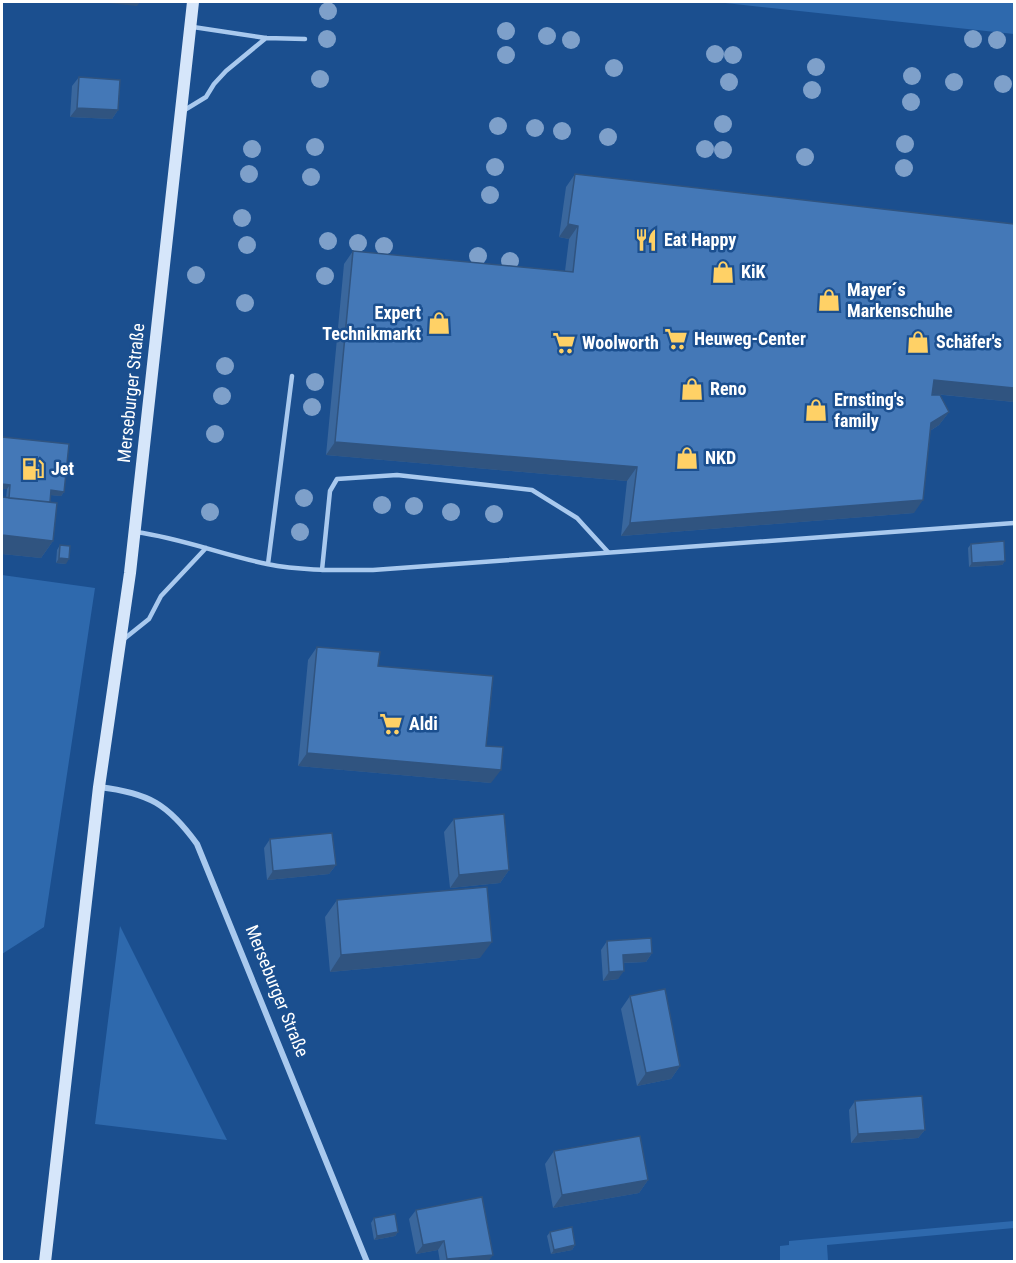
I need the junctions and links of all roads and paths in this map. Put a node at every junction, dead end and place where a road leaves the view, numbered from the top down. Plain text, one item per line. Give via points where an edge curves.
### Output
1 (193, 2) edge
2 (190, 26) junction
3 (266, 38) junction
4 (305, 39) dead end
5 (180, 112) junction
6 (292, 376) dead end
7 (1014, 523) edge
8 (134, 532) junction
9 (206, 548) junction
10 (608, 552) junction
11 (268, 564) junction
12 (322, 570) junction
13 (121, 641) junction
14 (99, 787) junction
15 (45, 1262) edge
16 (367, 1262) edge

1 - 2 main road, Merseburger Straße
2 - 3 lane
2 - 5 main road, Merseburger Straße
3 - 4 lane
3 - 5 lane via 226,71 206,97
5 - 8 main road, Merseburger Straße
6 - 11 lane
7 - 10 lane
8 - 9 lane
8 - 13 main road, Merseburger Straße
9 - 11 lane
9 - 13 lane via 161,596 149,619
10 - 12 lane via 373,570
10 - 12 lane via 577,518 532,490 398,475 337,479 330,491
11 - 12 lane
13 - 14 main road, Merseburger Straße
14 - 15 main road, Merseburger Straße
14 - 16 street, Merseburger Straße via 122,790 158,803 183,824 197,844

